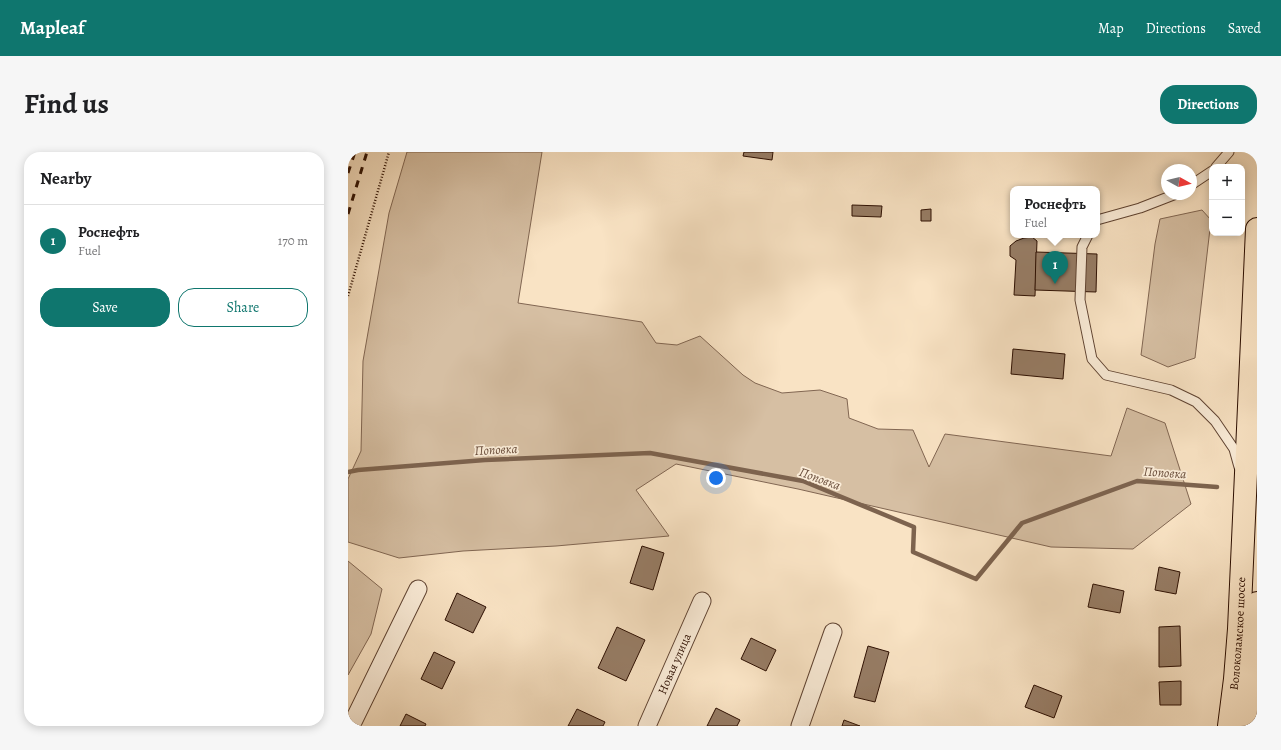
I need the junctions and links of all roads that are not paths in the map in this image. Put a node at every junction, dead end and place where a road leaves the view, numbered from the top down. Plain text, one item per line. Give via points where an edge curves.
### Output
1 (1229, 152) edge
2 (1219, 164) edge
3 (1209, 173) edge
4 (1197, 182) edge
5 (1161, 200) edge
6 (1100, 219) edge
7 (1257, 229) edge
8 (1086, 238) edge
9 (1245, 487) junction
10 (418, 589) dead end
11 (702, 601) dead end
12 (1257, 603) edge
13 (833, 632) dead end
14 (1254, 681) edge
15 (351, 726) edge
16 (647, 726) edge
17 (800, 726) edge
18 (1229, 726) edge
19 (1246, 726) edge

1 - 2 lane
3 - 4 lane
5 - 6 lane
7 - 9 main road, Волоколамское шоссе
8 - 9 lane via 1082,247 1080,300 1092,359 1106,375 1171,390 1196,402 1215,421 1234,449
9 - 18 main road, Волоколамское шоссе via 1239,629
10 - 15 street
11 - 16 street, Новая улица
12 - 14 main road, Волоколамское шоссе
13 - 17 street
14 - 19 main road, Волоколамское шоссе

